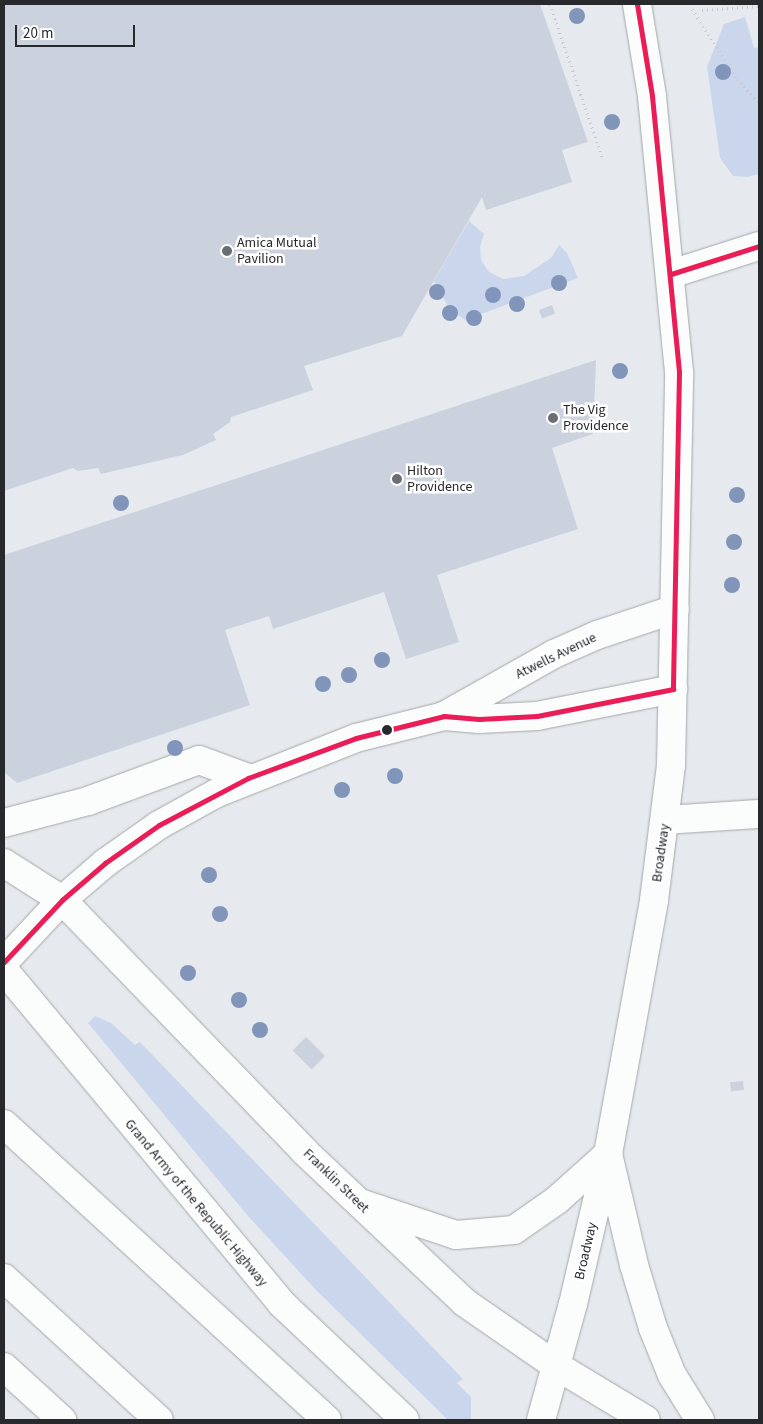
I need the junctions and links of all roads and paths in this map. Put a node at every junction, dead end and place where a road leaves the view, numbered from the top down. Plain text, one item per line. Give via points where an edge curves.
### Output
1 (550, 4) edge
2 (637, 4) edge
3 (756, 5) edge
4 (692, 9) dead end
5 (702, 10) dead end
6 (759, 103) edge
7 (602, 157) dead end
8 (759, 246) edge
9 (671, 274) junction
10 (675, 609) junction
11 (674, 689) junction
12 (444, 716) junction
13 (248, 778) junction
14 (759, 814) edge
15 (666, 820) junction
16 (4, 823) edge
17 (4, 862) edge
18 (62, 900) junction
19 (4, 962) edge
20 (4, 970) edge
21 (4, 1124) edge
22 (608, 1154) junction
23 (356, 1202) junction
24 (4, 1278) edge
25 (556, 1365) junction
26 (4, 1367) edge
27 (62, 1420) edge
28 (159, 1420) edge
29 (327, 1420) edge
30 (405, 1420) edge
31 (541, 1420) edge
32 (646, 1420) edge
33 (700, 1420) edge

1 - 7 path
2 - 9 main road, Broadway via 652,96
3 - 5 path
4 - 6 path via 737,79
8 - 9 main road
9 - 10 main road, Broadway via 679,372
10 - 11 main road, Broadway
10 - 12 main road, Atwells Avenue via 597,635 554,654
11 - 12 main road, Atwells Avenue via 537,716 479,719
11 - 15 main road, Broadway
12 - 13 main road, Atwells Avenue via 356,738
13 - 16 main road via 199,760 88,801
13 - 18 main road, Atwells Avenue via 159,825 105,863
14 - 15 main road
15 - 22 main road, Broadway
17 - 18 main road, Franklin Street
18 - 19 main road, Atwells Avenue
18 - 23 main road, Franklin Street
20 - 30 main road, Grand Army of the Republic Highway via 281,1303
21 - 29 main road
22 - 23 main road via 557,1200 514,1230 456,1235
22 - 25 main road, Broadway
22 - 33 main road via 634,1266 653,1328 672,1376
23 - 25 main road, Franklin Street via 464,1302
24 - 28 main road
25 - 31 main road, Broadway
25 - 32 main road, Franklin Street
26 - 27 main road

